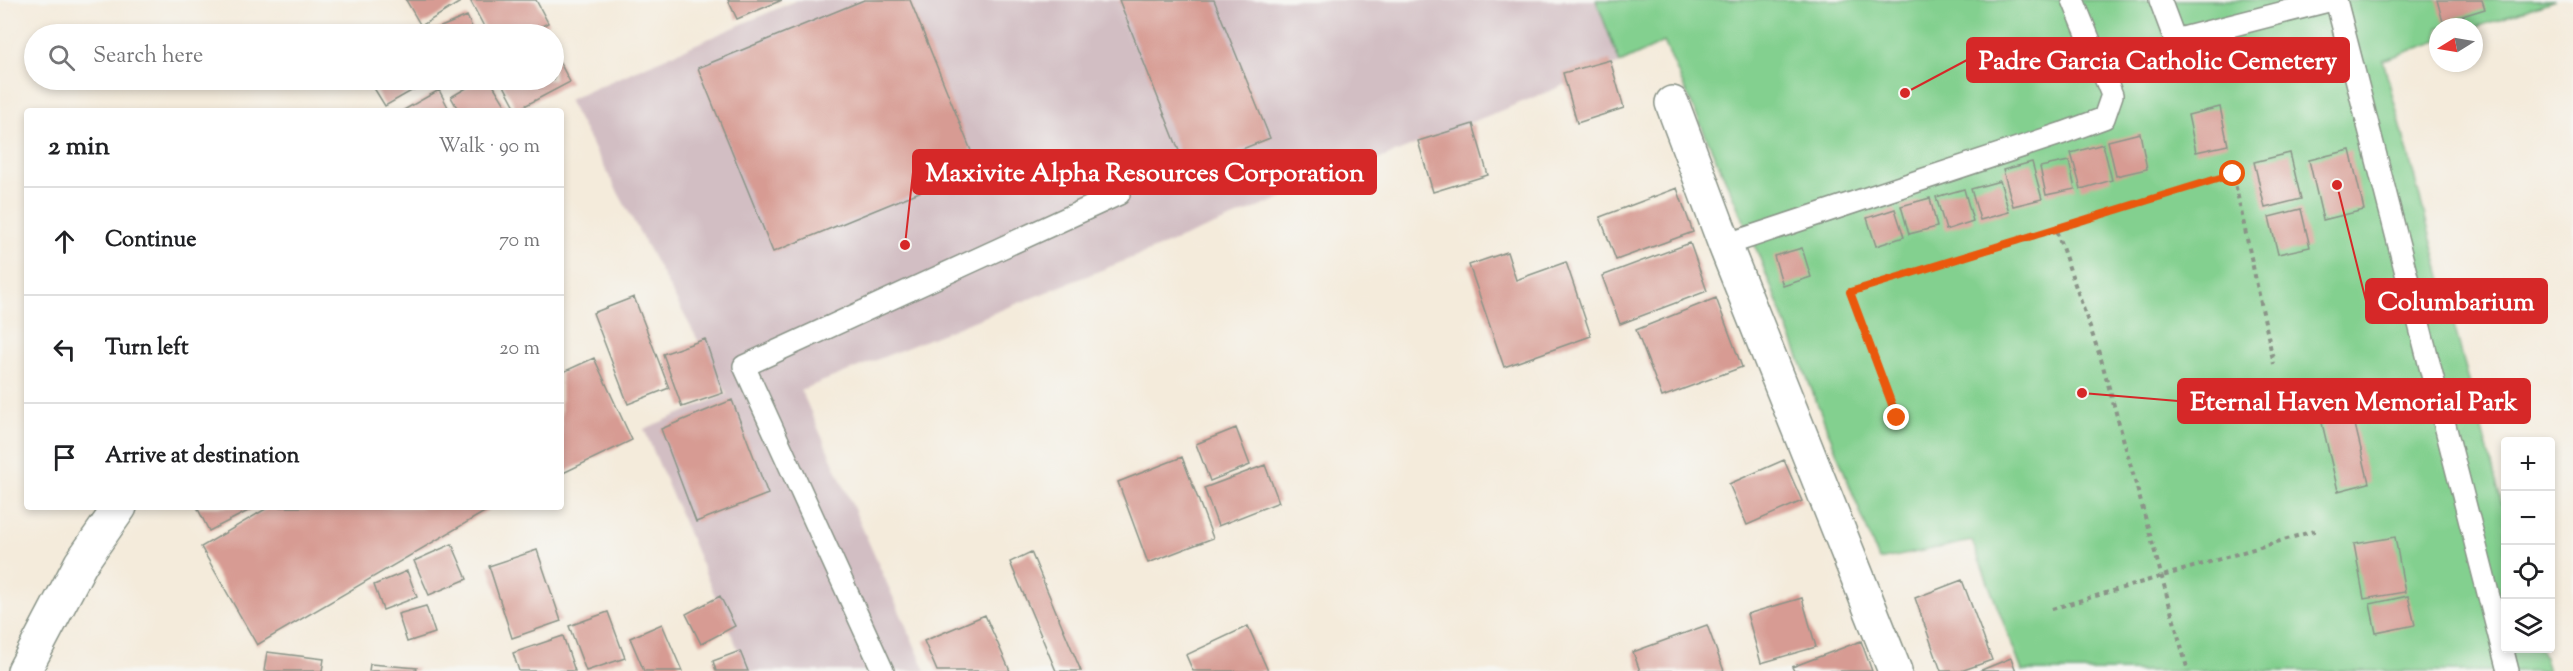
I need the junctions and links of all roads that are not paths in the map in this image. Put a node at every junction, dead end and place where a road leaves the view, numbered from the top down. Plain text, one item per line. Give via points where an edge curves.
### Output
1 (2073, 0) edge
2 (2160, 0) edge
3 (2334, 0) edge
4 (1672, 103) dead end
5 (1119, 194) dead end
6 (1725, 245) junction
7 (118, 510) edge
8 (24, 671) edge
9 (883, 671) edge
10 (1895, 671) edge
11 (2508, 671) edge

1 - 6 lane via 2112,95 2104,118
2 - 3 lane via 2175,40
3 - 11 lane
4 - 6 street
5 - 9 lane via 744,366
6 - 10 street
7 - 8 street via 81,563

